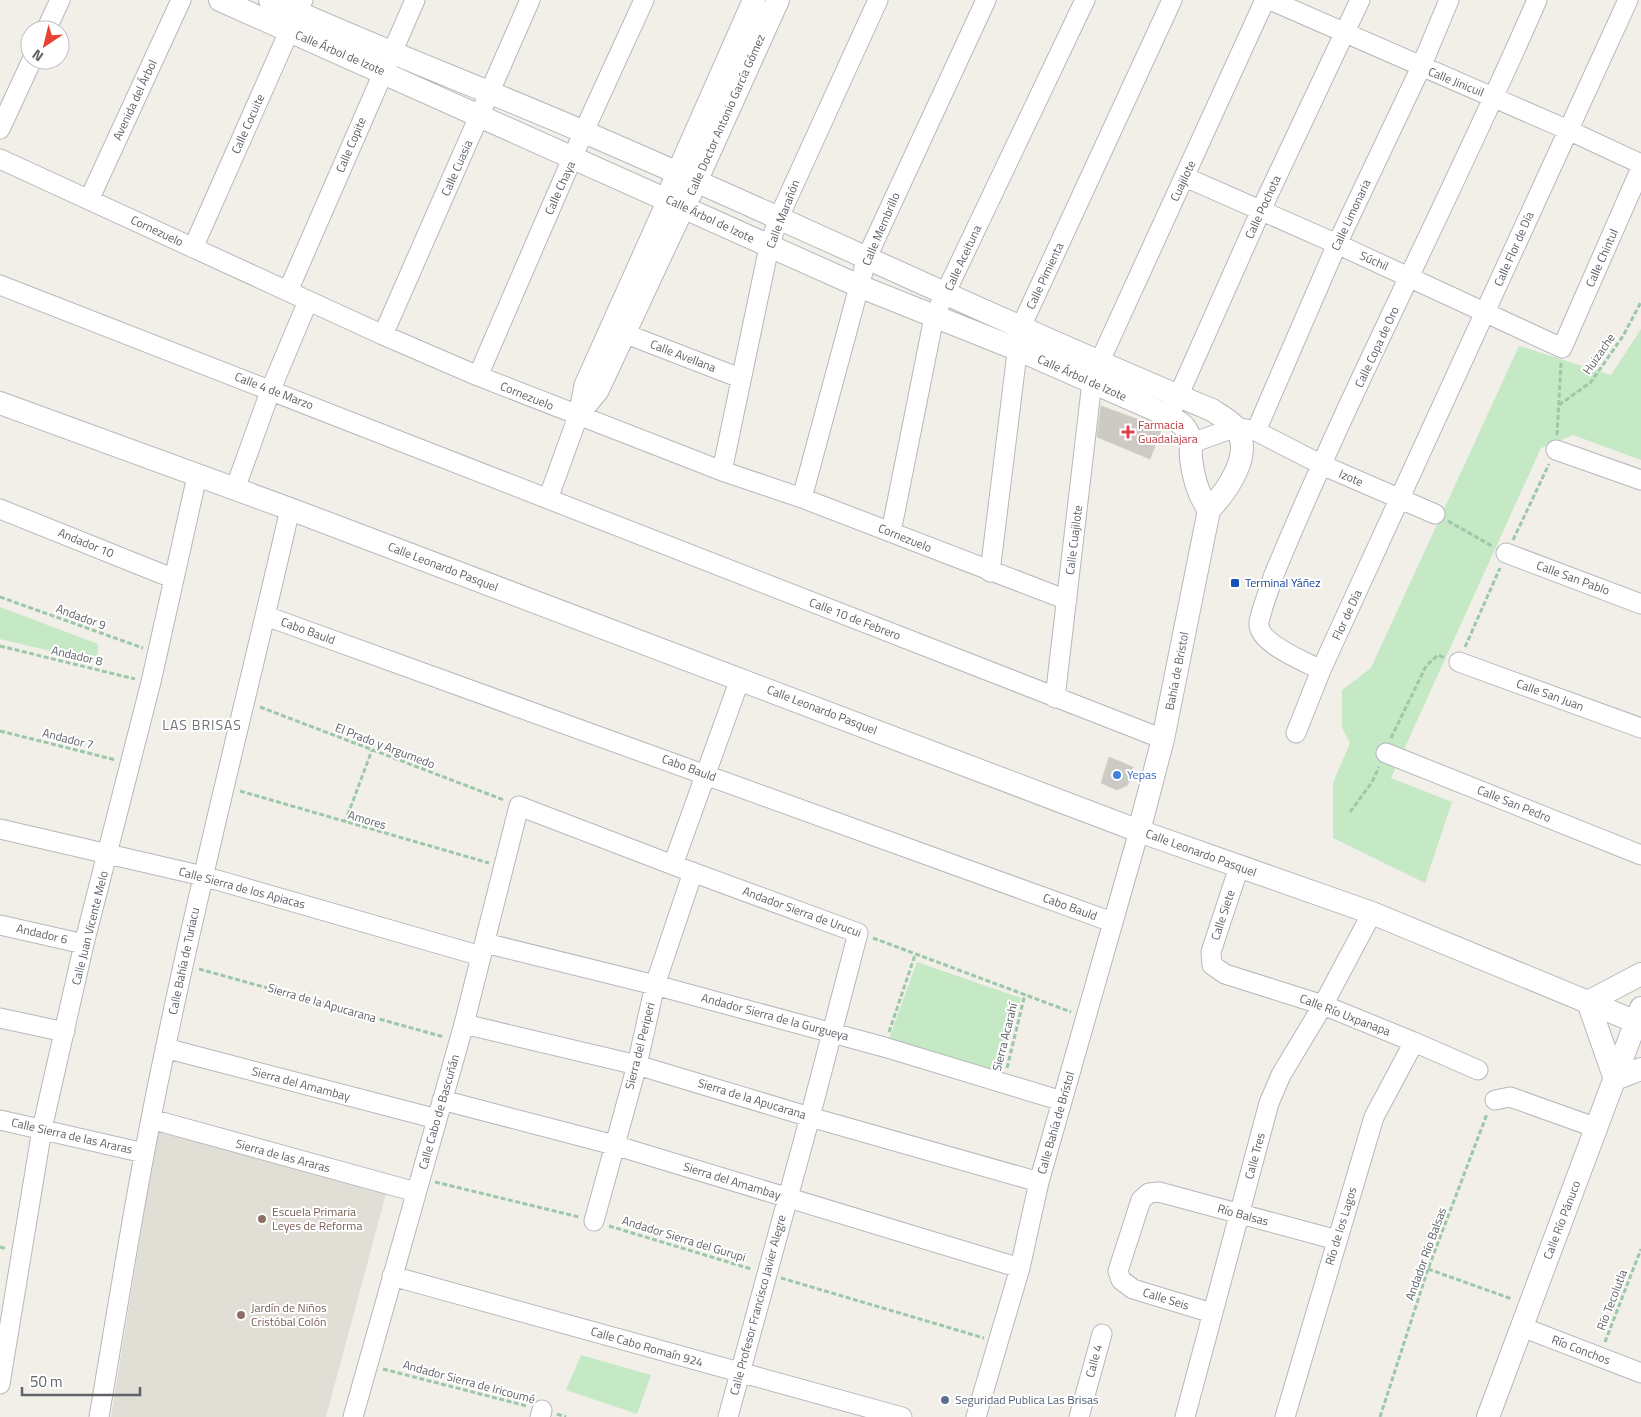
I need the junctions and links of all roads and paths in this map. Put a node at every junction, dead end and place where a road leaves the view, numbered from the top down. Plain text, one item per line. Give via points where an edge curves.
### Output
1 (60, 0) edge
2 (181, 0) edge
3 (220, 0) edge
4 (270, 0) edge
5 (415, 0) edge
6 (530, 0) edge
7 (644, 0) edge
8 (754, 0) edge
9 (778, 0) edge
10 (878, 0) edge
11 (986, 0) edge
12 (1085, 0) edge
13 (1172, 0) edge
14 (1265, 0) edge
15 (1270, 0) edge
16 (1360, 0) edge
17 (1449, 0) edge
18 (1538, 0) edge
19 (1628, 0) edge
20 (297, 15) edge
21 (51, 20) edge
22 (1346, 32) junction
23 (386, 62) junction
24 (1421, 67) junction
25 (27, 70) edge
26 (490, 92) junction
27 (1495, 98) junction
28 (480, 115) junction
29 (0, 129) edge
30 (1568, 130) junction
31 (584, 131) junction
32 (574, 158) junction
33 (0, 159) edge
34 (1641, 166) edge
35 (676, 172) junction
36 (1185, 177) junction
37 (697, 181) junction
38 (90, 200) junction
39 (676, 203) junction
40 (1260, 210) junction
41 (779, 217) junction
42 (1337, 244) junction
43 (769, 247) junction
44 (193, 248) junction
45 (867, 257) junction
46 (1409, 277) junction
47 (0, 285) edge
48 (859, 286) junction
49 (288, 291) junction
50 (947, 294) junction
51 (308, 301) junction
52 (1641, 302) edge
53 (1485, 312) junction
54 (934, 318) junction
55 (626, 334) junction
56 (383, 335) junction
57 (1020, 339) junction
58 (1562, 348) junction
59 (1100, 361) junction
60 (478, 376) junction
61 (740, 378) junction
62 (1092, 382) junction
63 (271, 389) junction
64 (1179, 396) junction
65 (0, 403) edge
66 (1559, 405) junction
67 (578, 416) junction
68 (1169, 416) junction
69 (1246, 429) junction
70 (1192, 443) junction
71 (1556, 450) junction
72 (1322, 466) junction
73 (722, 471) junction
74 (197, 476) junction
75 (1641, 480) edge
76 (234, 489) junction
77 (802, 498) junction
78 (1400, 499) junction
79 (548, 500) junction
80 (0, 509) edge
81 (290, 509) junction
82 (1209, 510) junction
83 (1435, 514) joint
84 (891, 532) junction
85 (1506, 553) junction
86 (990, 572) junction
87 (172, 578) junction
88 (0, 597) edge
89 (1067, 600) junction
90 (1641, 604) edge
91 (266, 616) junction
92 (0, 646) edge
93 (157, 653) junction
94 (1459, 662) junction
95 (1321, 670) junction
96 (740, 680) junction
97 (151, 682) junction
98 (1055, 698) junction
99 (246, 702) junction
100 (1641, 728) edge
101 (0, 731) edge
102 (1296, 733) dead end
103 (1163, 740) junction
104 (372, 750) junction
105 (1386, 754) junction
106 (131, 763) junction
107 (705, 774) junction
108 (226, 787) junction
109 (519, 806) junction
110 (1350, 812) dead end
111 (345, 822) junction
112 (0, 829) edge
113 (1139, 831) junction
114 (108, 855) junction
115 (1641, 855) edge
116 (673, 865) junction
117 (504, 867) junction
118 (1239, 867) junction
119 (693, 872) junction
120 (203, 876) junction
121 (1372, 914) junction
122 (1112, 922) junction
123 (0, 925) edge
124 (858, 933) junction
125 (84, 944) junction
126 (483, 949) junction
127 (915, 955) junction
128 (184, 965) junction
129 (1212, 965) joint
130 (1641, 974) edge
131 (655, 984) junction
132 (1025, 994) junction
133 (1588, 1002) junction
134 (1323, 1005) junction
135 (1085, 1017) junction
136 (0, 1018) edge
137 (1640, 1018) edge
138 (65, 1032) junction
139 (461, 1033) junction
140 (832, 1033) junction
141 (1414, 1042) junction
142 (884, 1047) junction
143 (165, 1048) junction
144 (637, 1064) junction
145 (1641, 1069) edge
146 (1478, 1070) dead end
147 (1615, 1079) junction
148 (1003, 1083) junction
149 (442, 1100) junction
150 (1495, 1100) joint
151 (1062, 1101) junction
152 (810, 1117) junction
153 (151, 1119) junction
154 (437, 1119) junction
155 (0, 1120) edge
156 (1597, 1128) junction
157 (42, 1129) junction
158 (614, 1145) junction
159 (144, 1153) junction
160 (1039, 1182) junction
161 (418, 1185) junction
162 (787, 1198) junction
163 (1240, 1214) junction
164 (594, 1221) junction
165 (1337, 1240) junction
166 (1641, 1249) edge
167 (1020, 1268) junction
168 (1428, 1269) junction
169 (767, 1274) junction
170 (392, 1276) junction
171 (1121, 1280) joint
172 (1530, 1305) junction
173 (1212, 1312) junction
174 (1522, 1327) junction
175 (1102, 1334) dead end
176 (999, 1343) junction
177 (1599, 1357) junction
178 (368, 1365) junction
179 (740, 1373) junction
180 (1641, 1373) edge
181 (0, 1384) edge
182 (541, 1414) edge
183 (99, 1417) edge
184 (353, 1417) edge
185 (566, 1417) edge
186 (728, 1417) edge
187 (902, 1417) edge
188 (976, 1417) edge
189 (1079, 1417) edge
190 (1185, 1417) edge
191 (1285, 1417) edge
192 (1380, 1417) edge
193 (1488, 1417) edge

1 - 21 street
2 - 38 street, Avenida del Árbol
3 - 20 street, Calle Árbol de Izote
4 - 20 street, Calle Árbol de Izote
5 - 23 street, Calle Copite
6 - 26 street, Calle Cuasia
7 - 31 street, Calle Chaya
8 - 35 street, Calle Doctor Antonio García Gómez
9 - 37 street, Calle Doctor Antonio García Gómez
10 - 41 street, Calle Marañón
11 - 45 street, Calle Membrillo
12 - 50 street, Calle Aceituna
13 - 57 street, Calle Pimienta
14 - 36 street, Cuajilote
15 - 22 street, Calle Jinicuil
16 - 22 street, Calle Pochota
17 - 24 street, Calle Limonaria
18 - 27 street, Calle Copa de Oro
19 - 30 street, Calle Flor de Día
20 - 23 street, Calle Árbol de Izote
20 - 44 street, Calle Cocuite
22 - 24 street, Calle Jinicuil
22 - 40 street, Calle Pochota
23 - 26 street, Calle Árbol de Izote
23 - 28 street, Calle Árbol de Izote
23 - 49 street, Calle Copite
24 - 27 street, Calle Jinicuil
24 - 42 street, Calle Limonaria
25 - 29 street
26 - 28 street, Calle Cuasia
26 - 31 street, Calle Árbol de Izote
27 - 30 street, Calle Jinicuil
27 - 46 street, Calle Copa de Oro
28 - 32 street, Calle Árbol de Izote
28 - 56 street, Calle Cuasia
30 - 34 street, Calle Jinicuil
30 - 53 street, Calle Flor de Día
31 - 32 street, Calle Chaya
31 - 35 street, Calle Árbol de Izote
32 - 39 street, Calle Árbol de Izote
32 - 60 street, Calle Chaya
33 - 38 street, Cornezuelo
34 - 58 street, Calle Chintul
35 - 37 street, Calle Árbol de Izote
35 - 39 street, Calle Doctor Antonio García Gómez
36 - 40 street, Súchil
36 - 59 street, Cuajilote
37 - 39 street, Calle Doctor Antonio García Gómez
37 - 41 street, Calle Árbol de Izote
38 - 44 street, Cornezuelo
39 - 43 street, Calle Árbol de Izote
39 - 55 street, Calle Doctor Antonio García Gómez
39 - 67 street, Calle Doctor Antonio García Gómez via 584,385
40 - 42 street, Súchil
40 - 64 street, Calle Pochota
41 - 43 street, Calle Marañón
41 - 45 street, Calle Árbol de Izote
42 - 46 street, Súchil
42 - 69 street, Calle Limonaria
43 - 48 street, Calle Árbol de Izote
43 - 61 street, Calle Marañón
44 - 49 street, Cornezuelo
45 - 48 street, Calle Membrillo
45 - 50 street, Calle Árbol de Izote
46 - 53 street, Súchil
46 - 72 street, Calle Copa de Oro
47 - 63 street, Calle 4 de Marzo
48 - 54 street, Calle Árbol de Izote
48 - 77 street, Calle Membrillo
49 - 51 street, Cornezuelo
50 - 54 street, Calle Aceituna
50 - 57 street, Calle Árbol de Izote
51 - 56 street, Cornezuelo
51 - 63 street
52 - 66 path, Huizache via 1623,336 1591,382
53 - 58 street, Súchil
53 - 78 street, Calle Flor de Día
54 - 57 street, Calle Árbol de Izote
54 - 84 street, Calle Aceituna
55 - 61 street, Calle Avellana
55 - 67 street, Calle Doctor Antonio García Gómez via 599,391
56 - 60 street, Cornezuelo
57 - 59 street, Calle Árbol de Izote
57 - 62 street, Calle Árbol de Izote
57 - 86 street, Calle Pimienta
58 - 66 path
59 - 64 street, Calle Árbol de Izote
60 - 67 street, Cornezuelo
61 - 73 street, Calle Marañón
62 - 68 street, Calle Árbol de Izote
62 - 89 street, Calle Cuajilote
63 - 76 street
63 - 79 street, Calle 4 de Marzo
64 - 68 street, Calle Pochota
64 - 69 street, Calle Árbol de Izote
65 - 74 street, Calle Leonardo Pasquel
66 - 71 path
67 - 73 street, Cornezuelo
67 - 79 street, Calle Doctor Antonio García Gómez
68 - 70 street, Calle Árbol de Izote via 1185,427
69 - 70 street
69 - 72 street, Izote
69 - 82 street, Bahía de Bristol via 1239,466 1219,500
70 - 82 street via 1192,468 1200,499
71 - 75 street
71 - 85 path
72 - 78 street, Izote
72 - 95 street, Calle Copa de Oro via 1273,576 1259,624 1263,636 1273,644
73 - 77 street, Cornezuelo
74 - 76 street, Calle Leonardo Pasquel
74 - 87 street, Calle Juan Vicente Melo
76 - 81 street, Calle Leonardo Pasquel
77 - 84 street, Cornezuelo
78 - 83 street, Izote
78 - 95 street, Flor de Día
79 - 98 street, Calle 10 de Febrero
80 - 87 street, Andador 10
81 - 91 street, Calle Bahía de Turiacu
81 - 96 street, Calle Leonardo Pasquel
82 - 103 street, Bahía de Bristol
83 - 85 path
84 - 86 street, Cornezuelo
85 - 90 street, Calle San Pablo
85 - 94 path
86 - 89 street, Cornezuelo
87 - 93 street, Calle Juan Vicente Melo
88 - 93 path, Andador 9
89 - 98 street, Calle Cuajilote
91 - 99 street, Calle Bahía de Turiacu
91 - 107 street, Cabo Bauld
92 - 97 path, Andador 8
93 - 97 street, Calle Juan Vicente Melo
94 - 100 street, Calle San Juan
94 - 105 path via 1438,656 1426,666 1393,730
95 - 102 street, Flor de Día
96 - 107 street
96 - 113 street, Calle Leonardo Pasquel
97 - 106 street, Calle Juan Vicente Melo
98 - 103 street, Calle 10 de Febrero
99 - 104 path, El Prado y Argumedo
99 - 108 street, Calle Bahía de Turiacu
101 - 106 path, Andador 7
103 - 113 street, Bahía de Bristol
104 - 109 path, El Prado y Argumedo
104 - 111 path
105 - 110 path via 1372,782
105 - 115 street, Calle San Pedro
106 - 114 street, Calle Juan Vicente Melo
107 - 116 street
107 - 122 street, Cabo Bauld
108 - 111 path, Amores
108 - 120 street, Calle Bahía de Turiacu
109 - 116 street, Andador Sierra de Urucui
109 - 117 street, Calle Cabo de Bascuñán
111 - 117 path, Amores
112 - 114 street, Calle Sierra de los Apiacas
113 - 118 street, Calle Leonardo Pasquel
113 - 122 street, Calle Bahía de Brístol
114 - 120 street, Calle Sierra de los Apiacas
114 - 125 street, Calle Juan Vicente Melo
116 - 119 street, Andador Sierra de Urucui
117 - 126 street, Calle Cabo de Bascuñán
118 - 121 street, Calle Leonardo Pasquel
118 - 129 street, Calle Siete via 1211,952
119 - 124 street, Andador Sierra de Urucui
119 - 131 street, Sierra del Periperi
120 - 126 street, Calle Sierra de los Apiacas
120 - 128 street, Calle Bahía de Turiacu
121 - 133 street, Calle Leonardo Pasquel
121 - 134 street, Calle Tres
122 - 135 street, Calle Bahía de Brístol
123 - 125 street, Andador 6
124 - 127 path, Andador Sierra de Urucui
124 - 140 street, Calle Profesor Francisco Javier Alegre
125 - 138 street, Calle Juan Vicente Melo
126 - 131 street, Andador Sierra de la Gurgueya
126 - 139 street, Calle Cabo de Bascuñán
127 - 132 path, Andador Sierra de Urucui
127 - 142 path
128 - 139 path, Sierra de la Apucarana
128 - 143 street, Calle Bahía de Turiacu
129 - 134 street, Calle Río Uxpanapa via 1225,974
130 - 133 street
131 - 140 street, Andador Sierra de la Gurgueya
131 - 144 street, Sierra del Periperi
132 - 135 path, Andador Sierra de Urucui
132 - 148 path, Sierra Acarahí
133 - 137 street, Calle Leonardo Pasquel
133 - 147 street
134 - 141 street, Calle Río Uxpanapa
134 - 163 street, Calle Tres via 1295,1048 1269,1103
135 - 151 street, Calle Bahía de Brístol
136 - 138 street
137 - 147 street, Calle Río Pánuco
138 - 157 street, Calle Juan Vicente Melo
139 - 144 street, Sierra de la Apucarana
139 - 149 street, Calle Cabo de Bascuñán
140 - 142 street, Andador Sierra de la Gurgueya
140 - 152 street, Calle Profesor Francisco Javier Alegre
141 - 146 street, Calle Río Uxpanapa
141 - 165 street, Río de los Lagos via 1374,1117
142 - 148 street, Andador Sierra de la Gurgueya
143 - 153 street, Calle Bahía de Turiacu
143 - 154 street, Sierra del Amambay
144 - 152 street, Sierra de la Apucarana
144 - 158 street, Sierra del Periperi
145 - 147 street
147 - 156 street, Calle Río Pánuco
148 - 151 street, Andador Sierra de la Gurgueya
149 - 154 street, Calle Cabo de Bascuñán
149 - 158 street, Sierra del Amambay
150 - 156 street via 1510,1097
150 - 168 path, Andador Río Balsas
151 - 160 street, Calle Bahía de Brístol
152 - 160 street, Sierra de la Apucarana
152 - 162 street, Calle Profesor Francisco Javier Alegre
153 - 159 street, Calle Bahía de Turiacu
153 - 161 street, Sierra de las Araras
154 - 161 street, Calle Cabo de Bascuñán
155 - 157 street, Calle Sierra de las Araras
156 - 172 street, Calle Río Pánuco
157 - 159 street, Calle Sierra de las Araras
157 - 181 street, Calle Juan Vicente Melo
158 - 162 street, Sierra del Amambay
158 - 164 street, Sierra del Periperi
159 - 183 street, Calle Bahía de Turiacu
160 - 167 street, Calle Bahía de Brístol
161 - 164 path, Andador Sierra del Gurupi
161 - 170 street, Calle Cabo de Bascuñán
162 - 167 street, Sierra del Amambay
162 - 169 street, Calle Profesor Francisco Javier Alegre
163 - 165 street, Río Balsas
163 - 171 street, Río Balsas via 1159,1192 1149,1193 1138,1208 1118,1271
163 - 173 street, Calle Tres
164 - 169 path, Andador Sierra del Gurupi
165 - 191 street, Río de los Lagos
166 - 177 path, Río Tecolutla
167 - 176 street, Calle Bahía de Brístol
168 - 172 path
168 - 192 path, Andador Río Balsas
169 - 176 path, Andador Sierra del Gurupi
169 - 179 street, Calle Profesor Francisco Javier Alegre
170 - 178 street, Calle Cabo de Bascuñán
170 - 179 street, Calle Cabo Romaín 924
171 - 173 street, Calle Seis via 1133,1289
172 - 174 street, Calle Río Pánuco
173 - 190 street, Calle Tres
174 - 177 street, Río Conchos
174 - 193 street, Calle Río Pánuco
175 - 189 street, Calle 4
176 - 188 street, Calle Bahía de Brístol
177 - 180 street, Río Conchos
178 - 182 path, Andador Sierra de Iricoumé
178 - 184 street, Calle Cabo de Bascuñán
179 - 186 street, Calle Profesor Francisco Javier Alegre
179 - 187 street, Calle Cabo Romaín 924
182 - 185 path, Andador Sierra de Iricoumé

